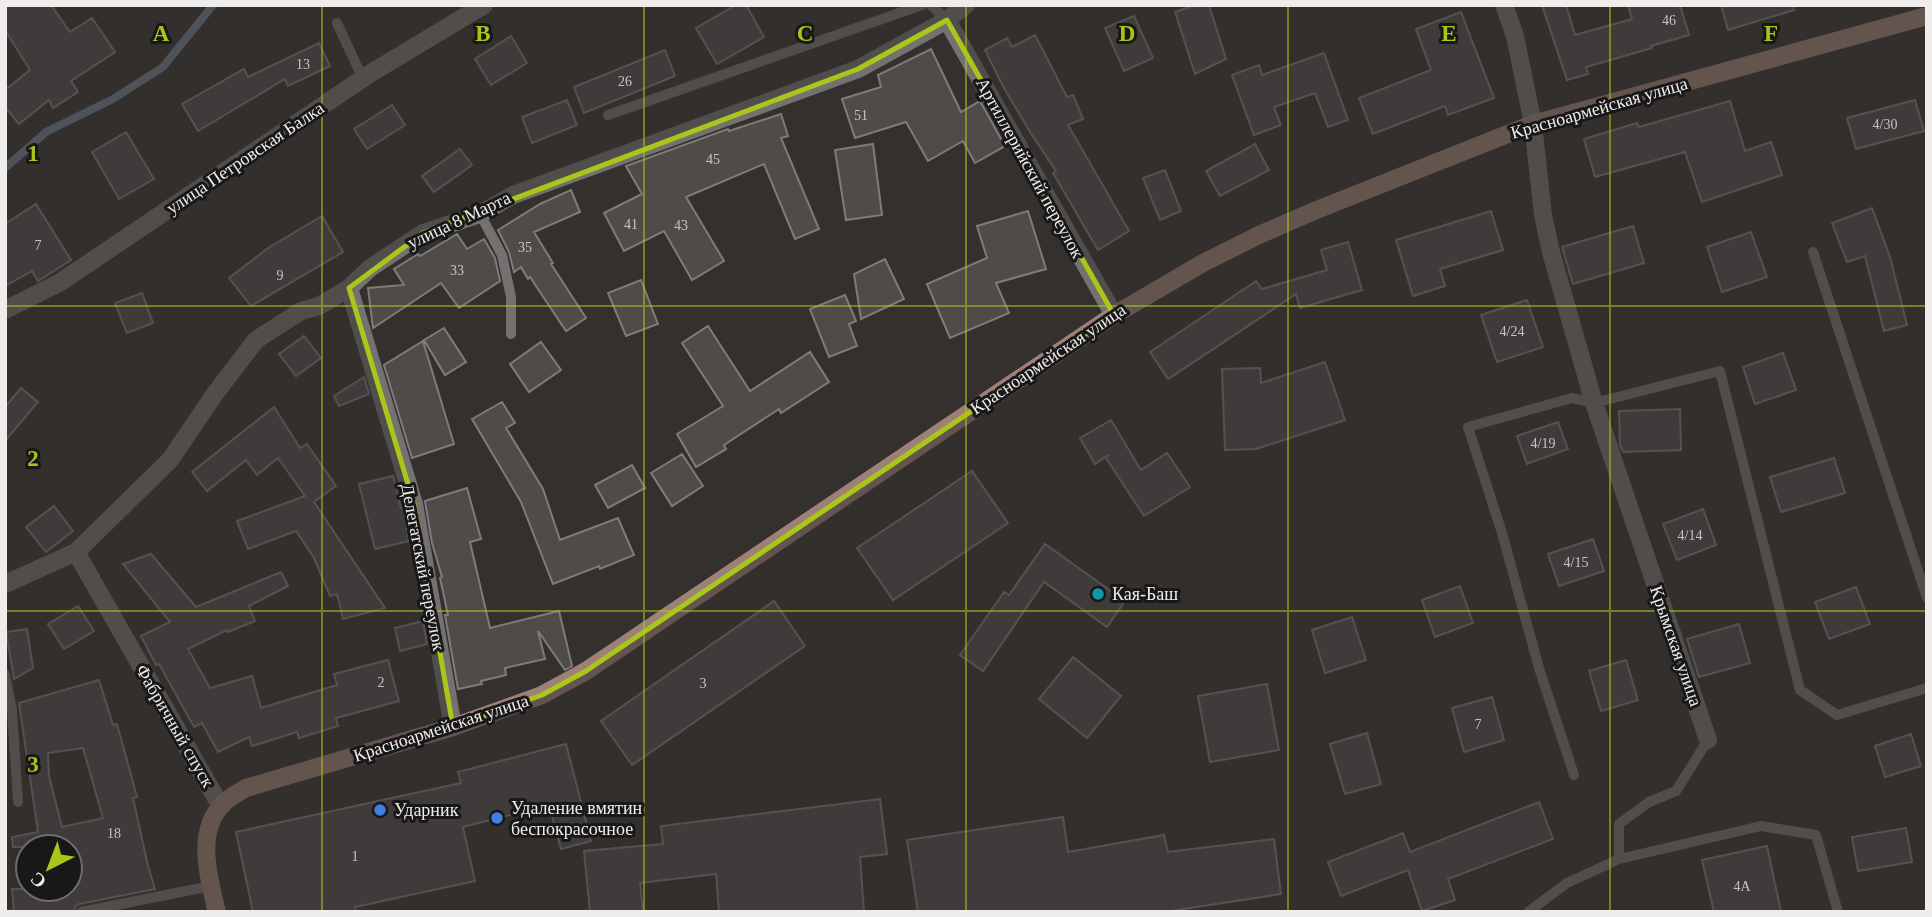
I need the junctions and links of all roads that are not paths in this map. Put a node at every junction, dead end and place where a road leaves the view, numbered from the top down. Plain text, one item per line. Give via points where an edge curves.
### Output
1 (484, 5) edge
2 (922, 5) edge
3 (931, 5) edge
4 (966, 5) edge
5 (1504, 5) edge
6 (1927, 16) edge
7 (947, 20) junction
8 (337, 23) dead end
9 (363, 79) junction
10 (608, 115) dead end
11 (1533, 124) junction
12 (480, 214) junction
13 (1813, 252) dead end
14 (349, 288) junction
15 (5, 310) edge
16 (1114, 315) junction
17 (511, 334) dead end
18 (1594, 403) junction
19 (76, 552) junction
20 (5, 584) edge
21 (1927, 598) edge
22 (5, 674) edge
23 (1927, 688) edge
24 (453, 727) junction
25 (1707, 740) joint
26 (1574, 775) dead end
27 (18, 802) dead end
28 (220, 805) junction
29 (1619, 859) junction
30 (211, 886) junction
31 (81, 912) edge
32 (217, 912) edge
33 (1528, 912) edge
34 (1838, 912) edge

1 - 9 street, улица Петровская Балка
2 - 10 lane
3 - 7 lane
4 - 7 street, улица 8 Марта
5 - 11 street, Крымская улица
6 - 11 main road, Красноармейская улица
7 - 12 street, улица 8 Марта via 858,69 513,195
7 - 16 street, Артиллерийский переулок
8 - 9 lane
9 - 15 street, улица Петровская Балка via 58,283
11 - 16 main road, Красноармейская улица via 1259,235
11 - 18 street, Крымская улица via 1545,227
12 - 14 street, улица 8 Марта via 423,233 370,268
12 - 17 lane via 502,255 511,297
13 - 21 lane
14 - 19 street, улица 8 Марта via 256,340 170,460
14 - 24 street, Делегатский переулок via 414,504
16 - 24 main road, Красноармейская улица via 586,671 542,695
18 - 23 lane via 1720,371 1800,690 1837,715
18 - 25 street, Крымская улица
18 - 26 lane via 1572,398 1468,427
19 - 20 street, улица 8 Марта
19 - 28 street, Фабричный спуск
22 - 27 lane
24 - 28 main road, Красноармейская улица via 246,788
25 - 29 lane, Крымская улица via 1676,791 1649,802 1619,824
28 - 30 main road, Фабричный спуск via 206,841
29 - 33 lane via 1567,883
29 - 34 lane via 1761,825 1816,835
30 - 31 lane
30 - 32 main road, Фабричный спуск

